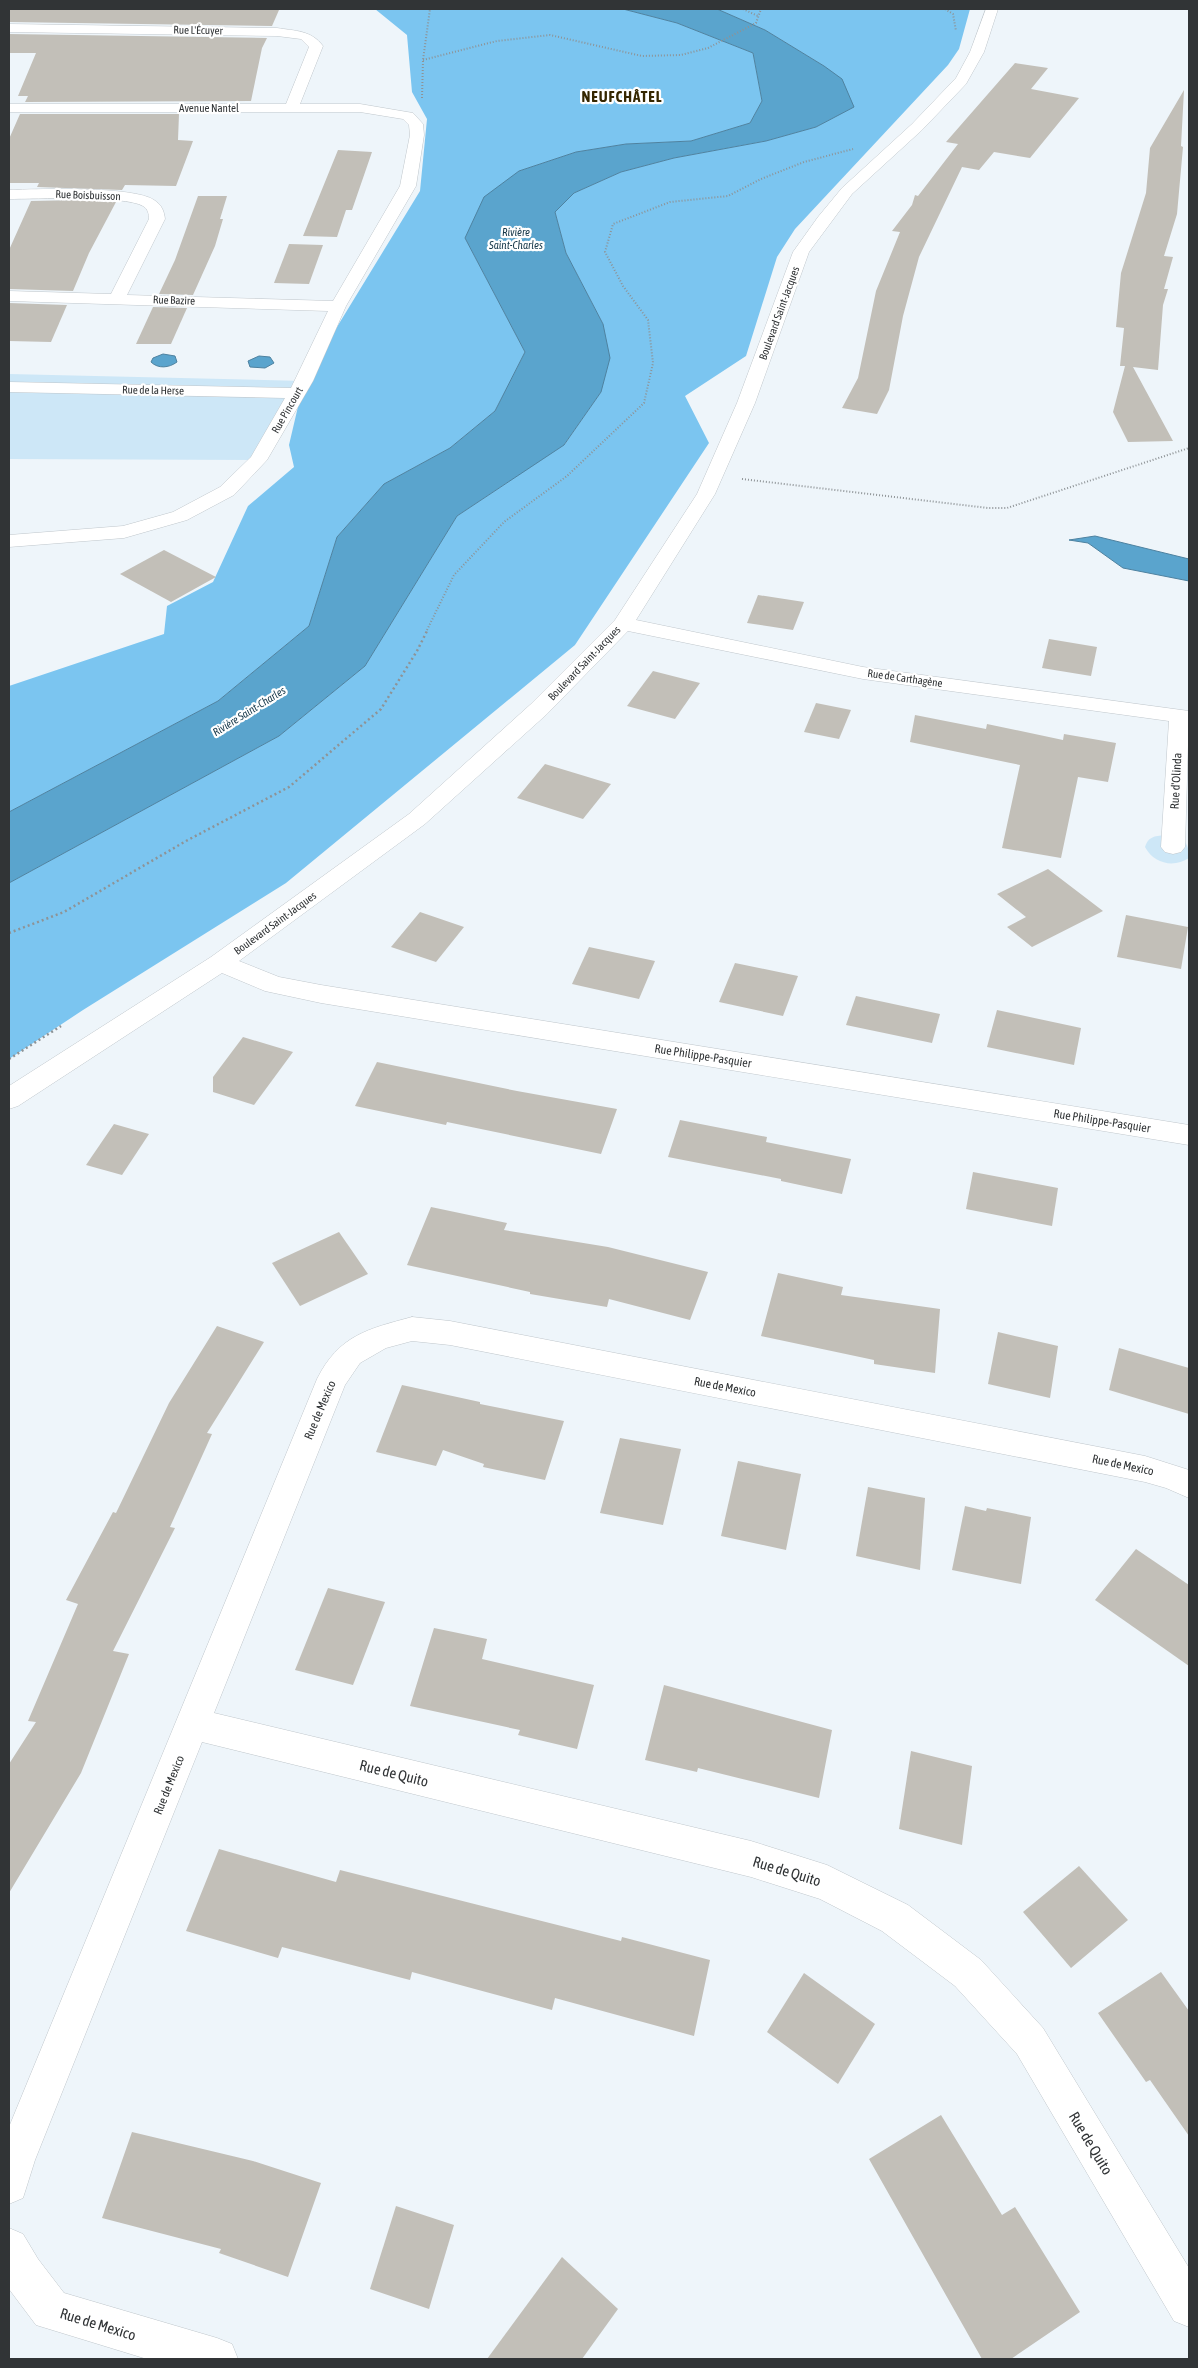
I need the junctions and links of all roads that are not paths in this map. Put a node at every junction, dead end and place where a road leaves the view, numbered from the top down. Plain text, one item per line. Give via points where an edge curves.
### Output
1 (992, 9) edge
2 (9, 28) edge
3 (9, 108) edge
4 (291, 108) junction
5 (408, 116) joint
6 (9, 194) edge
7 (9, 296) edge
8 (118, 298) junction
9 (338, 306) junction
10 (9, 387) edge
11 (297, 393) junction
12 (9, 541) edge
13 (623, 624) junction
14 (1184, 716) edge
15 (1173, 847) dead end
16 (220, 963) junction
17 (9, 1099) edge
18 (1189, 1135) edge
19 (1189, 1485) edge
20 (194, 1724) junction
21 (9, 2184) edge
22 (9, 2248) edge
23 (1189, 2306) edge
24 (217, 2359) edge

1 - 13 street, Boulevard Saint-Jacques via 973,60 961,81 848,190 802,252 746,403 706,494
2 - 4 street, Rue L'Écuyer via 277,32 305,36 316,46
3 - 4 street, Avenue Nantel
4 - 5 street, Avenue Nantel via 360,108
5 - 9 street, Rue Pincourt via 416,124 417,135 408,186
6 - 8 street, Rue Boisbuisson via 115,195 148,202 156,210 157,219
7 - 8 street, Rue Bazire
8 - 9 street, Rue Bazire
9 - 11 street, Rue Pincourt
10 - 11 street, Rue de la Herse
11 - 12 street, Rue Pincourt via 258,460 227,491 180,516 124,532
13 - 14 street, Rue de Carthagène via 863,673
13 - 16 street, Boulevard Saint-Jacques via 539,709 417,819
14 - 15 street, Rue d'Olinda
16 - 17 street, Boulevard Saint-Jacques
16 - 18 street, Rue Philippe-Pasquier via 274,985 320,994
19 - 20 street, Rue de Mexico via 1174,1477 1135,1467 412,1329 378,1338 350,1354 332,1379
20 - 21 street, Rue de Mexico via 15,2160
20 - 23 street, Rue de Quito via 752,1860 827,1884 895,1918 968,1973 1030,2041
22 - 24 street, Rue de Mexico via 23,2274 52,2310

